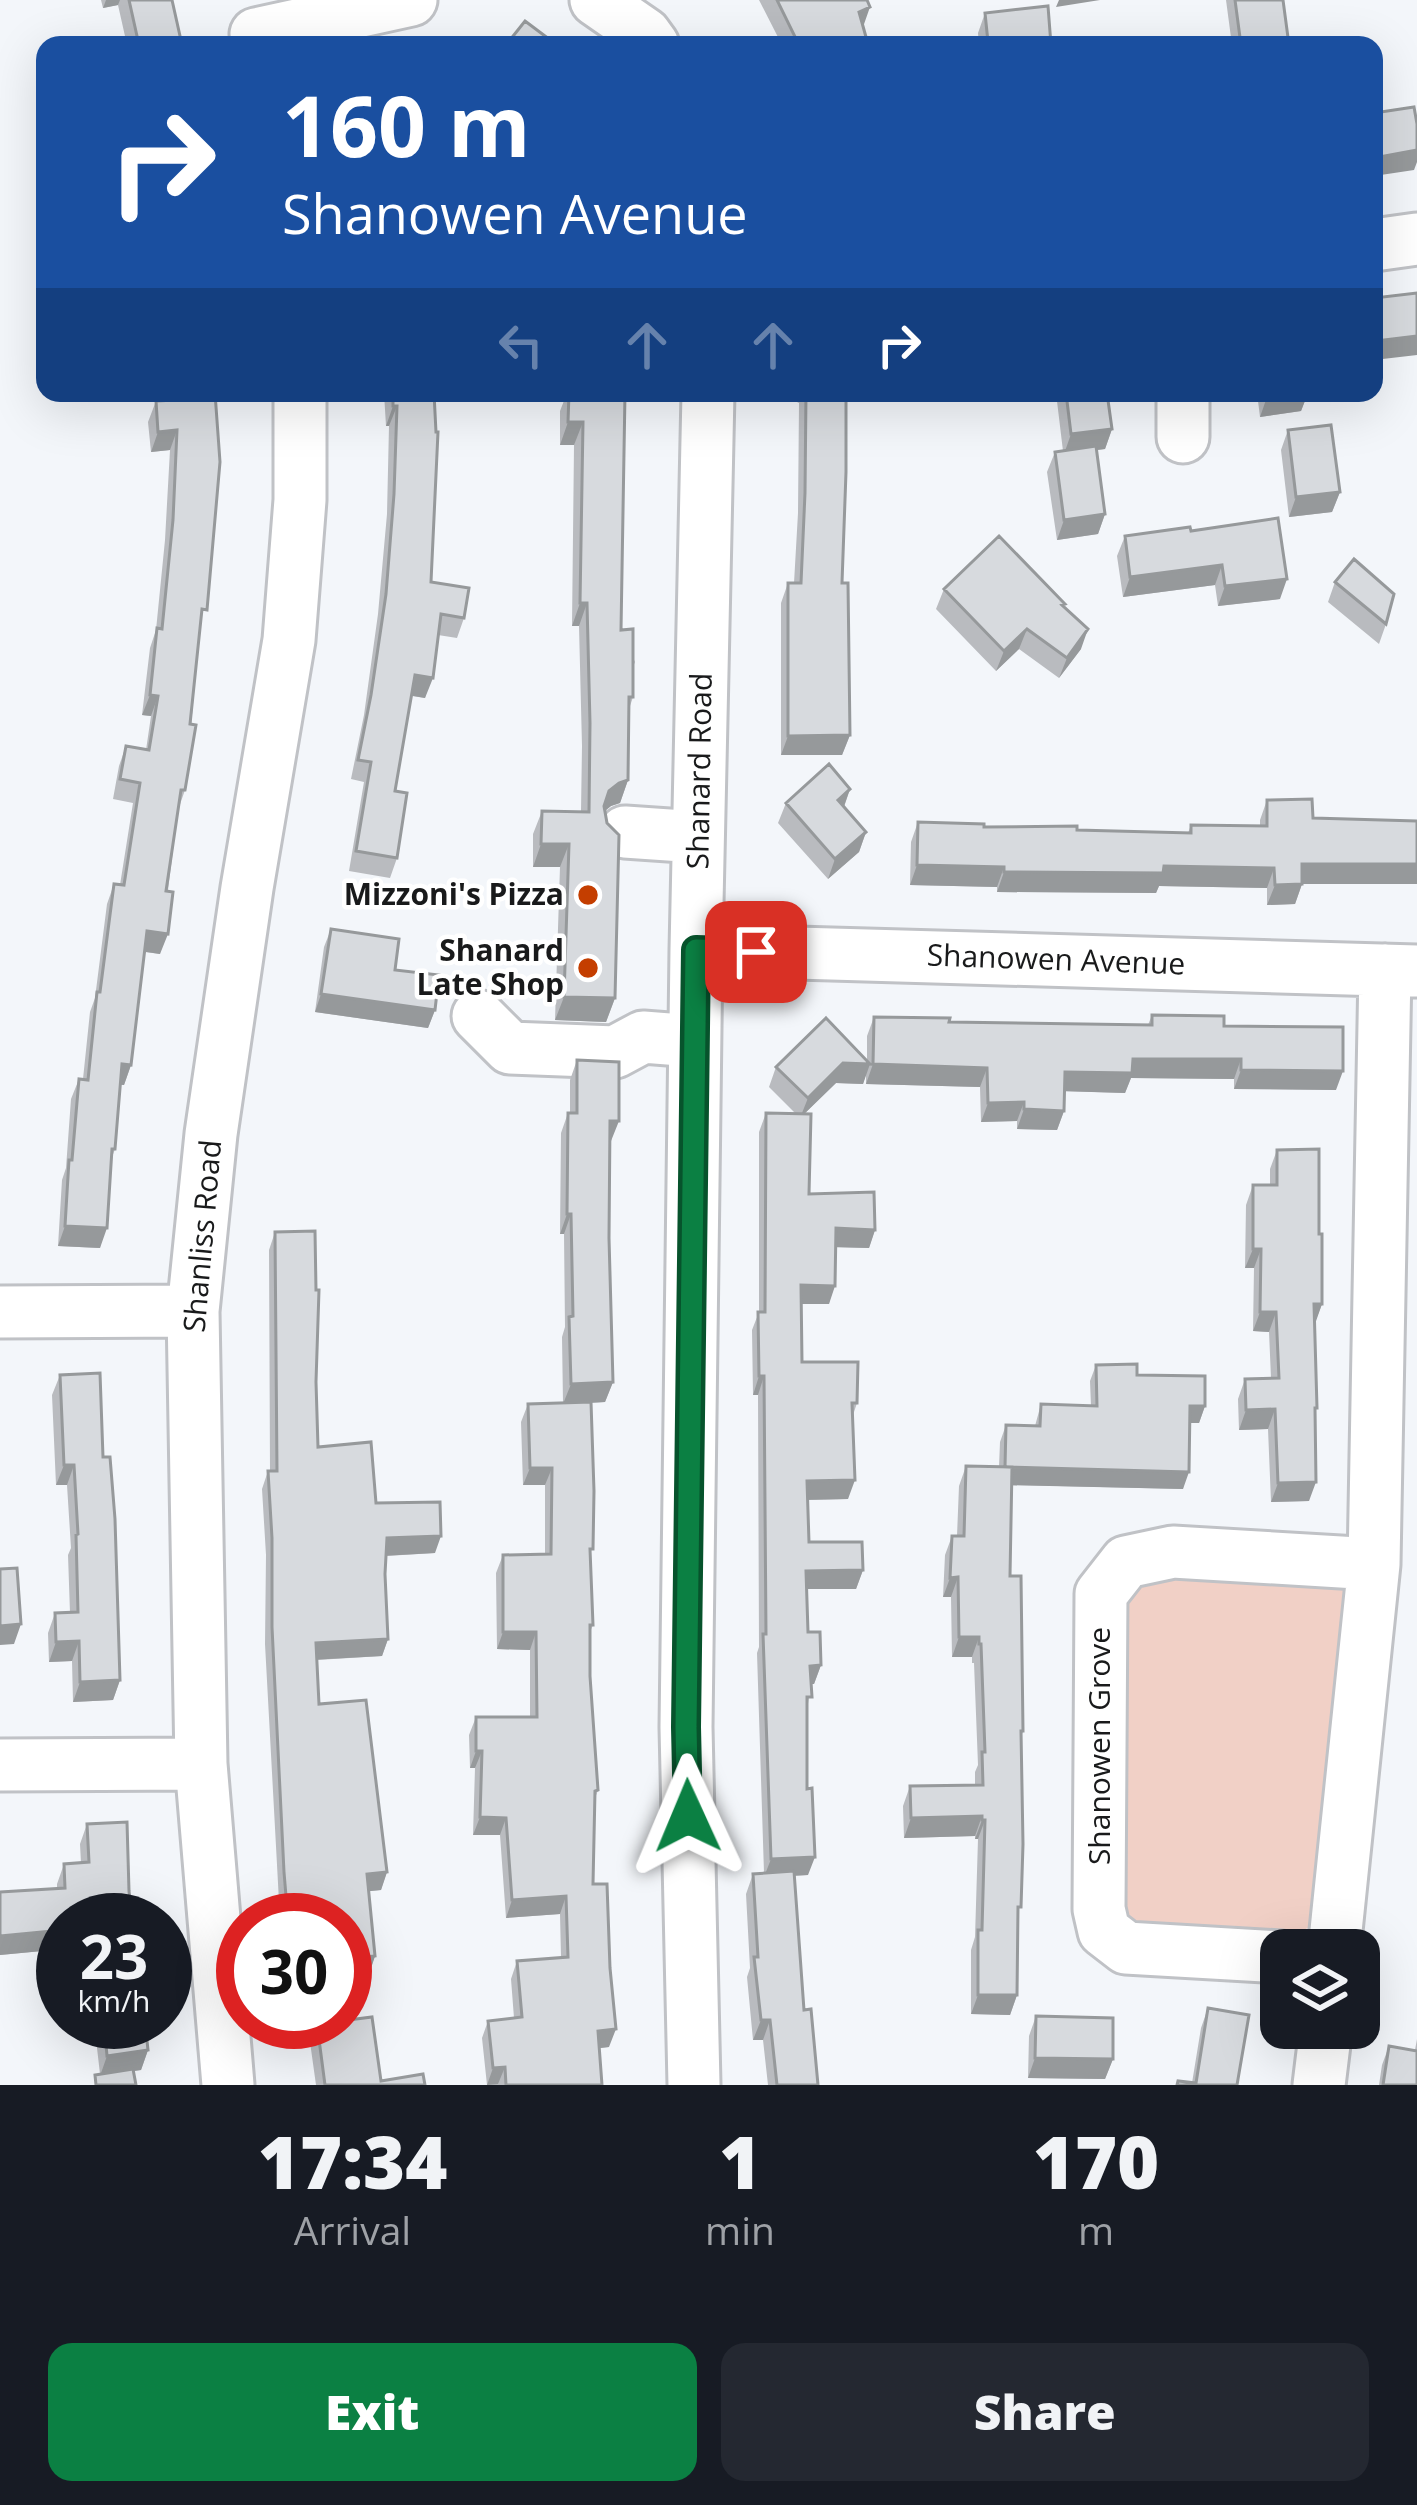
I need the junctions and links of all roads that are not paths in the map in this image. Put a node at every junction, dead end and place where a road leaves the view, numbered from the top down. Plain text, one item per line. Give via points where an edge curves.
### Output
1 (411, 0) edge
2 (596, 0) edge
3 (254, 26) edge
4 (646, 36) edge
5 (1417, 238) edge
6 (1383, 243) edge
7 (300, 402) edge
8 (708, 402) edge
9 (625, 832) dead end
10 (698, 837) junction
11 (696, 950) junction
12 (1401, 971) edge
13 (478, 1016) dead end
14 (694, 1042) junction
15 (193, 1311) junction
16 (0, 1312) edge
17 (1374, 1564) junction
18 (201, 1764) junction
19 (0, 1765) edge
20 (1336, 1929) edge
21 (1260, 1956) edge
22 (1323, 2049) edge
23 (228, 2085) edge
24 (694, 2085) edge
25 (1319, 2085) edge

1 - 3 street
2 - 4 street
5 - 6 street
7 - 15 street, Shanliss Road via 289,640 221,1067
8 - 10 street, Shanard Road
9 - 10 street
10 - 11 street, Shanard Road
11 - 12 street, Shanowen Avenue
11 - 14 street, Shanard Road
12 - 17 street
13 - 14 street via 510,1048 614,1052 643,1037
14 - 24 street, Shanard Road via 686,1727
15 - 16 street
15 - 18 street, Shanliss Road
17 - 20 street
17 - 21 street, Shanowen Grove via 1173,1552 1126,1562 1101,1594 1104,1931 1126,1948
18 - 19 street
18 - 23 street, Shanliss Road
22 - 25 street

